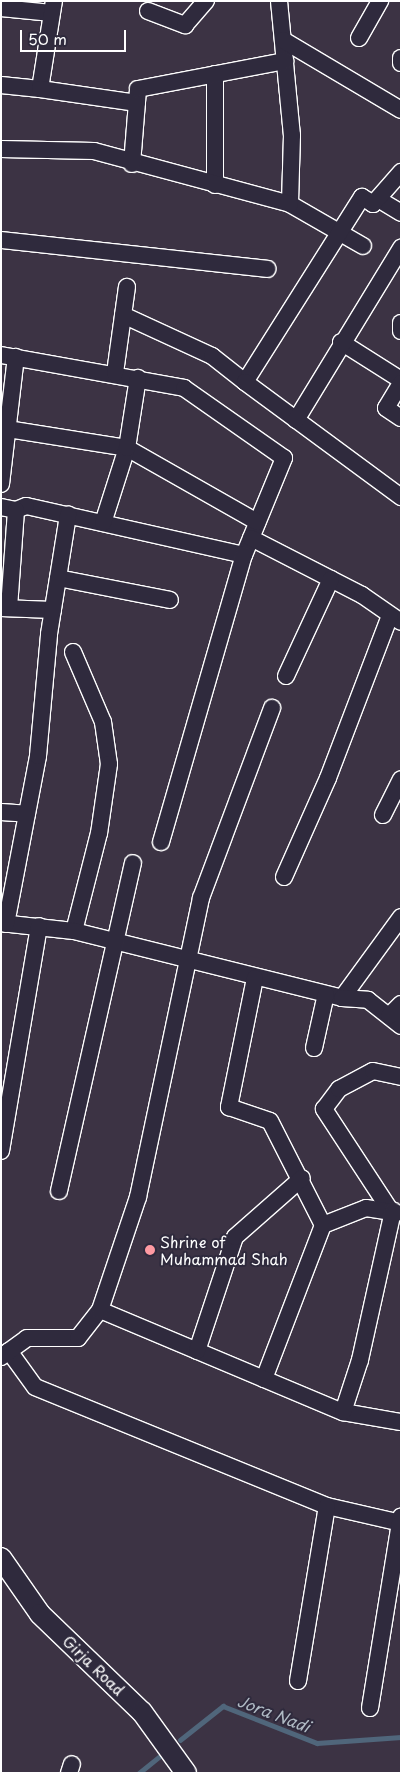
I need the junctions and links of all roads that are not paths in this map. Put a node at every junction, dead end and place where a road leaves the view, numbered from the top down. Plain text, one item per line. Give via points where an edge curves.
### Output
1 (206, 1) edge
2 (279, 1) edge
3 (380, 1) edge
4 (53, 7) edge
5 (1, 8) edge
6 (148, 11) dead end
7 (359, 38) dead end
8 (283, 40) junction
9 (401, 58) edge
10 (285, 61) junction
11 (401, 63) edge
12 (215, 74) junction
13 (1, 85) edge
14 (40, 89) junction
15 (137, 102) junction
16 (401, 110) edge
17 (1, 148) edge
18 (132, 164) junction
19 (401, 172) edge
20 (215, 185) junction
21 (378, 199) junction
22 (290, 204) junction
23 (401, 213) edge
24 (340, 231) junction
25 (1, 240) edge
26 (364, 246) dead end
27 (401, 248) edge
28 (267, 269) dead end
29 (127, 287) dead end
30 (123, 315) junction
31 (401, 323) edge
32 (401, 331) edge
33 (341, 342) junction
34 (8, 356) edge
35 (115, 372) junction
36 (138, 378) junction
37 (245, 382) junction
38 (401, 382) edge
39 (401, 418) edge
40 (296, 420) junction
41 (8, 429) junction
42 (127, 448) junction
43 (2, 475) edge
44 (401, 497) edge
45 (9, 508) edge
46 (68, 515) junction
47 (257, 522) junction
48 (103, 523) junction
49 (251, 538) junction
50 (244, 555) junction
51 (58, 578) junction
52 (331, 579) junction
53 (170, 600) dead end
54 (5, 608) edge
55 (53, 610) junction
56 (395, 619) edge
57 (74, 652) dead end
58 (286, 676) dead end
59 (272, 708) dead end
60 (401, 779) edge
61 (1, 812) edge
62 (27, 814) junction
63 (383, 815) dead end
64 (161, 842) dead end
65 (133, 863) dead end
66 (284, 877) dead end
67 (401, 917) edge
68 (4, 923) edge
69 (39, 926) junction
70 (74, 931) junction
71 (113, 940) junction
72 (184, 962) junction
73 (255, 978) junction
74 (326, 994) junction
75 (342, 998) junction
76 (401, 1004) edge
77 (395, 1021) edge
78 (314, 1048) dead end
79 (401, 1077) edge
80 (1, 1151) edge
81 (302, 1178) junction
82 (59, 1191) dead end
83 (395, 1212) edge
84 (323, 1226) junction
85 (100, 1310) junction
86 (197, 1351) junction
87 (5, 1354) edge
88 (264, 1379) junction
89 (343, 1412) junction
90 (401, 1422) edge
91 (327, 1506) junction
92 (400, 1521) edge
93 (1, 1558) edge
94 (298, 1681) dead end
95 (370, 1708) dead end
96 (186, 1773) edge

1 - 6 street via 185,26
2 - 8 street
3 - 7 street
4 - 5 street
4 - 14 street
8 - 10 street
8 - 16 street
9 - 11 street
10 - 12 street
10 - 22 street via 292,135
12 - 15 street via 138,89
12 - 20 street
13 - 14 street
14 - 15 street
15 - 18 street
17 - 18 street via 94,151
18 - 20 street
19 - 21 street
20 - 22 street
21 - 23 street
21 - 24 street via 374,204 362,197
22 - 24 street
24 - 26 street
24 - 37 street
25 - 28 street
27 - 33 street
29 - 30 street
30 - 35 street
30 - 37 street via 212,356
31 - 32 street
33 - 38 street
33 - 40 street
34 - 35 street
34 - 41 street
35 - 36 street
36 - 42 street
36 - 47 street via 184,388 284,458
37 - 40 street
38 - 39 street via 386,408
40 - 44 street
41 - 42 street
41 - 43 street
42 - 47 street
42 - 48 street
45 - 46 street via 26,506
45 - 54 street
46 - 48 street
46 - 51 street
47 - 49 street
48 - 50 street
49 - 50 street
49 - 52 street
50 - 64 street
51 - 53 street
51 - 55 street
52 - 56 street
52 - 58 street
54 - 55 street
55 - 62 street via 38,756
56 - 66 street
57 - 70 street via 77,670 103,722 109,764 100,833
59 - 72 street via 201,898
60 - 63 street
61 - 62 street
62 - 68 street
65 - 71 street
67 - 75 street
68 - 69 street
69 - 70 street
69 - 80 street
70 - 71 street
71 - 72 street
71 - 82 street
72 - 73 street
72 - 85 street via 138,1197
73 - 74 street
73 - 81 street via 228,1106 270,1121
74 - 75 street
74 - 78 street
75 - 77 street via 368,1000
76 - 77 street
79 - 83 street via 372,1072 339,1089 324,1110
81 - 84 street
81 - 86 street via 235,1237
83 - 84 street via 366,1208
83 - 89 street via 360,1360
84 - 88 street
85 - 86 street
85 - 87 street via 78,1338 27,1338
86 - 88 street
87 - 91 street via 35,1387
88 - 89 street
89 - 90 street
91 - 92 street
91 - 94 street
92 - 95 street
93 - 96 main road, Girja Road via 40,1614 142,1712

